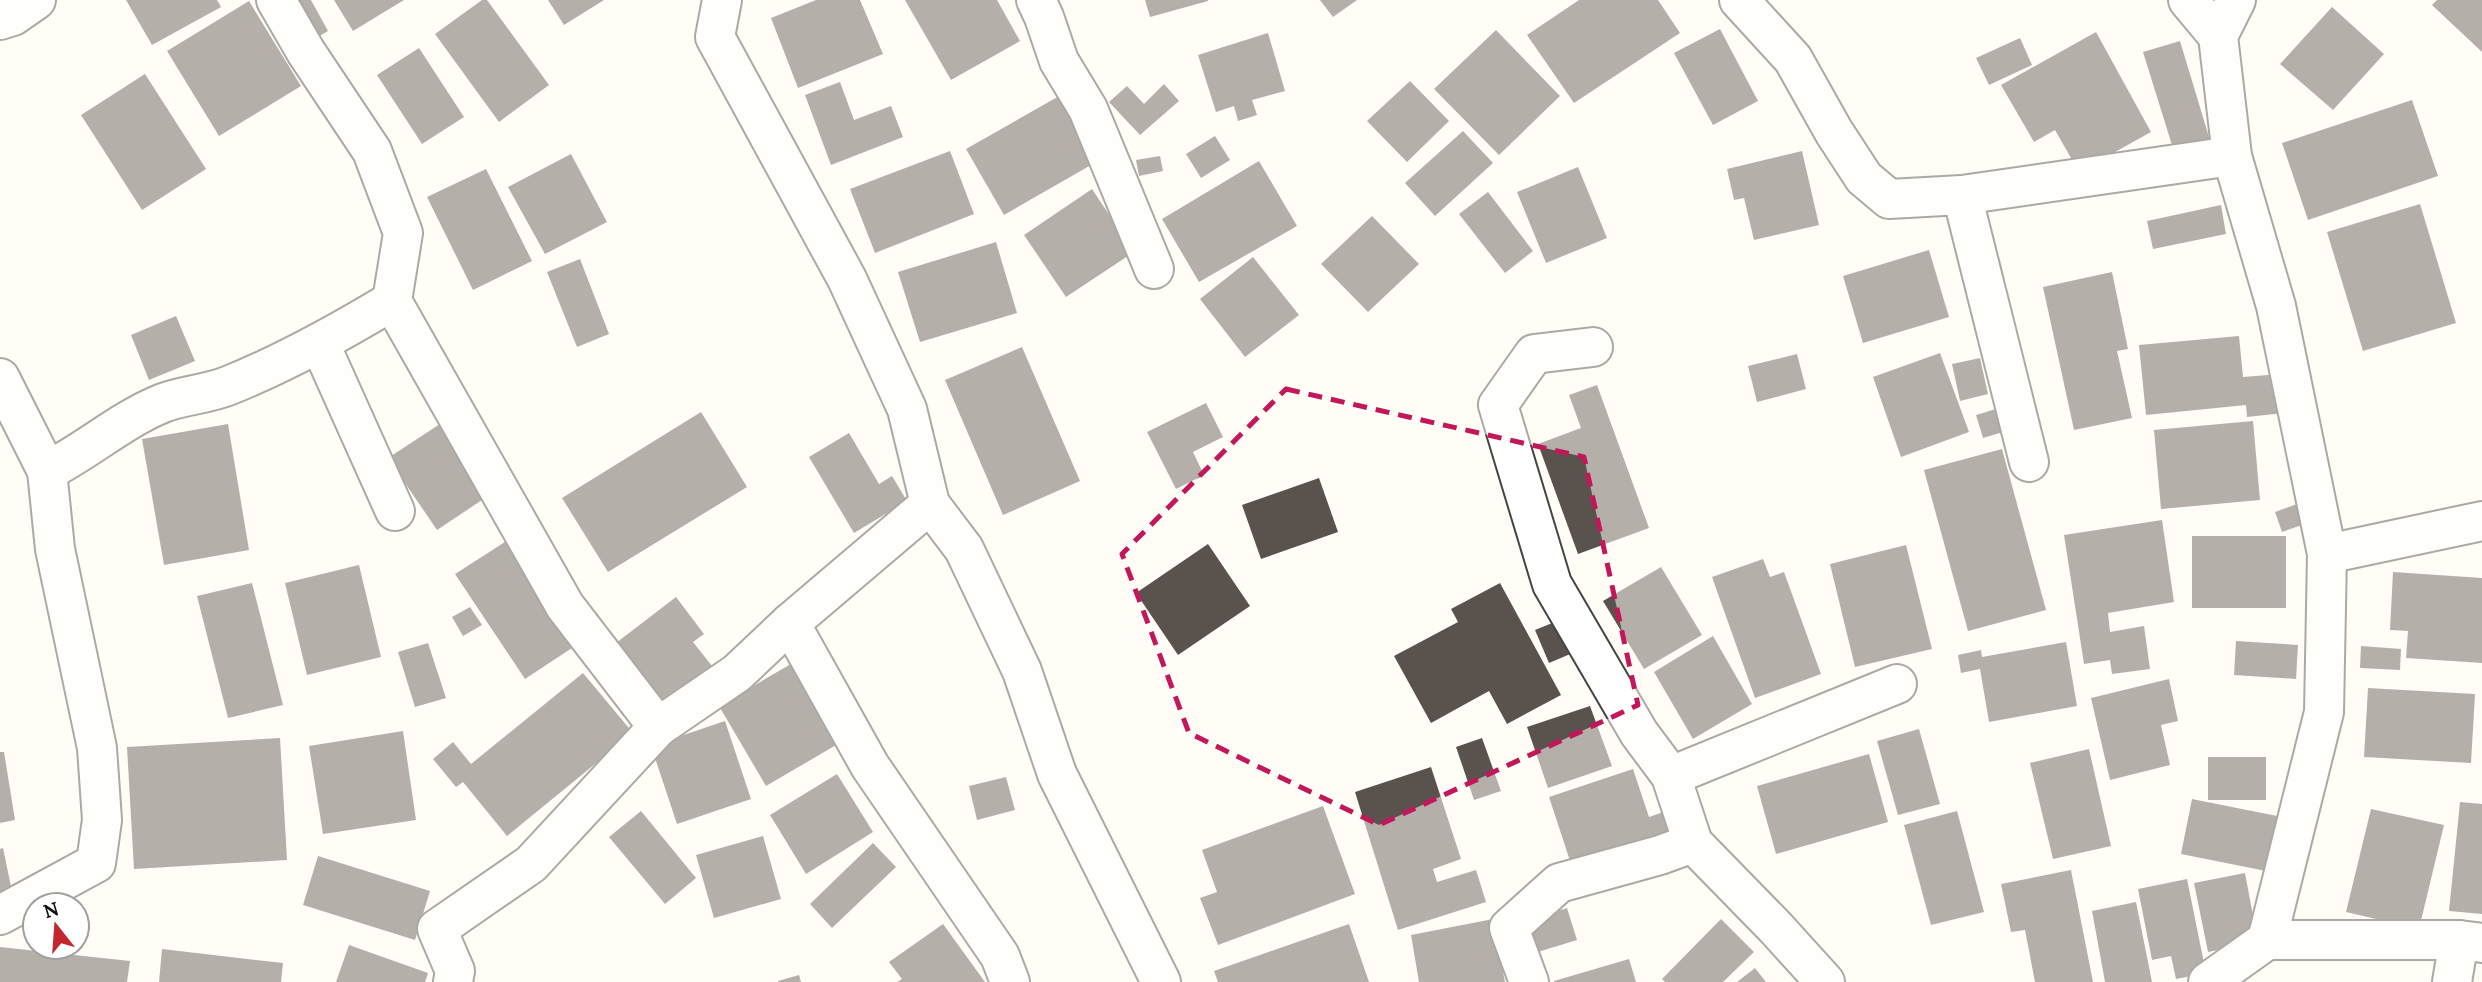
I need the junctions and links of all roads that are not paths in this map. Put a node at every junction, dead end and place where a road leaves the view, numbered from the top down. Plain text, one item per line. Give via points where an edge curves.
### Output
1 (36, 0) edge
2 (276, 0) edge
3 (694, 0) edge
4 (722, 0) edge
5 (1035, 0) edge
6 (1739, 0) edge
7 (2188, 0) edge
8 (2236, 0) edge
9 (0, 20) edge
10 (2218, 36) junction
11 (715, 37) junction
12 (2232, 156) junction
13 (1962, 195) junction
14 (1154, 268) dead end
15 (392, 301) junction
16 (320, 344) junction
17 (1593, 347) dead end
18 (0, 379) edge
19 (2029, 462) dead end
20 (47, 471) junction
21 (930, 505) junction
22 (395, 510) dead end
23 (2482, 521) edge
24 (2327, 554) junction
25 (790, 623) junction
26 (1897, 684) dead end
27 (658, 727) junction
28 (1671, 776) junction
29 (1693, 843) junction
30 (0, 915) edge
31 (2267, 940) junction
32 (2470, 941) edge
33 (453, 982) edge
34 (1010, 982) edge
35 (1161, 982) edge
36 (1529, 982) edge
37 (1825, 982) edge
38 (2208, 982) edge
39 (2452, 982) edge

1 - 9 street
2 - 15 street via 372,151 403,233
3 - 11 street
4 - 11 street
5 - 14 street via 1059,61 1088,109
6 - 13 street via 1793,60 1864,178 1889,199
7 - 10 street
8 - 10 street
10 - 12 street
11 - 21 street via 852,291 907,409
12 - 13 street
12 - 24 street via 2276,306
13 - 19 street
15 - 16 street
15 - 27 street via 565,606
16 - 20 street via 228,386 162,404
16 - 22 street
17 - 28 street via 1534,354 1498,405 1552,584 1639,733
18 - 20 street
20 - 30 street via 55,550 97,748 102,820 96,863
21 - 25 street
21 - 35 street via 964,549 1022,671 1057,774
23 - 24 street
24 - 31 street via 2324,712
25 - 27 street via 737,673
25 - 34 street via 870,766 1000,957
26 - 28 street
27 - 33 street via 531,864 437,929 455,971
28 - 29 street
29 - 36 street via 1559,883 1509,928
29 - 37 street
31 - 32 street
31 - 38 street
32 - 39 street

